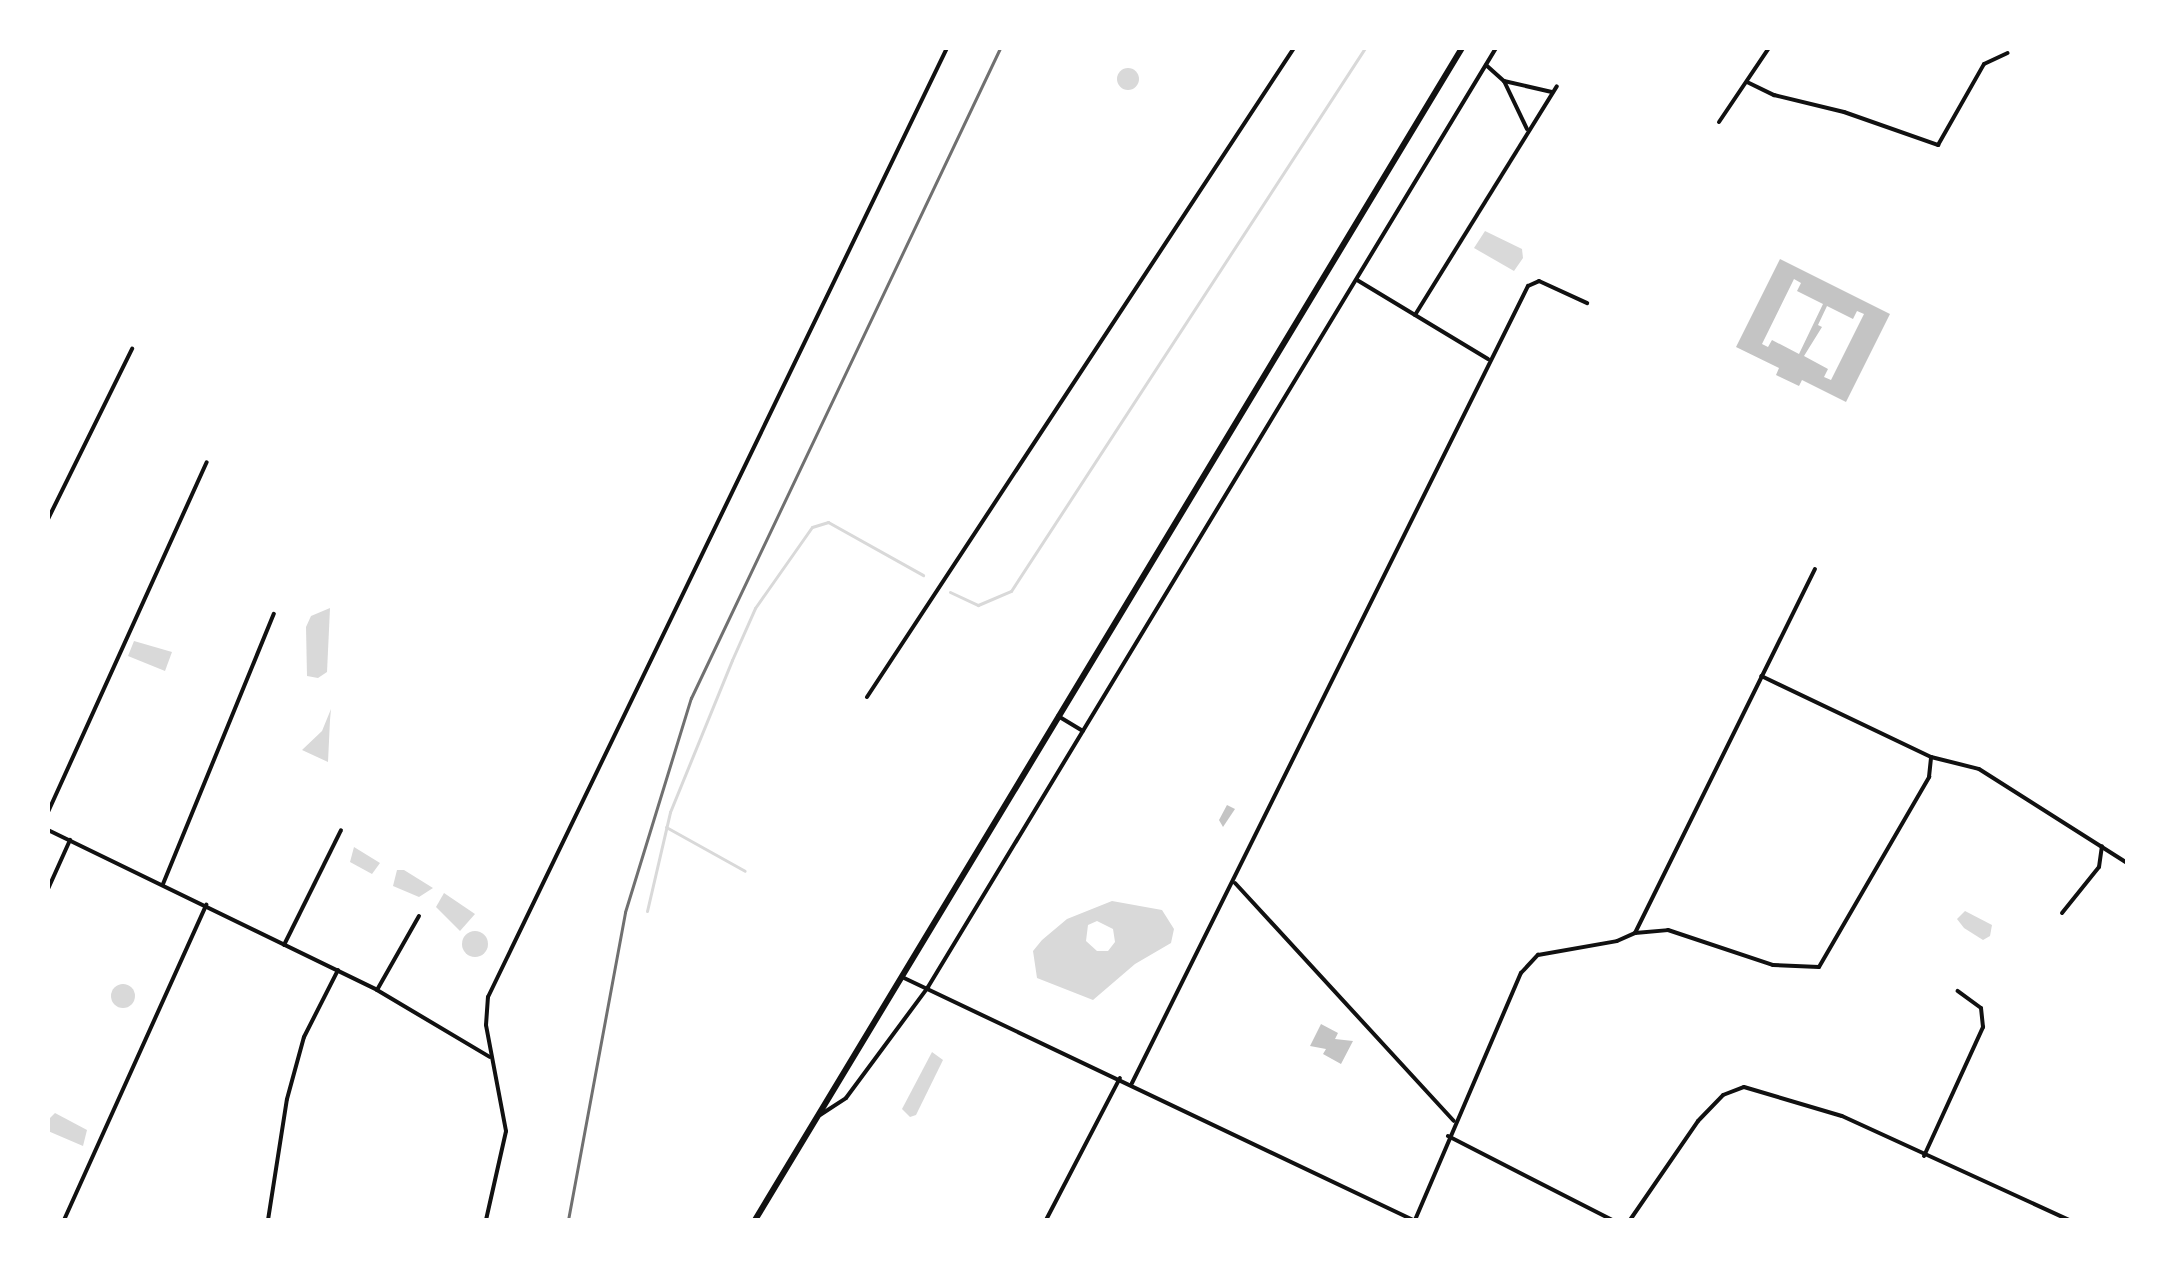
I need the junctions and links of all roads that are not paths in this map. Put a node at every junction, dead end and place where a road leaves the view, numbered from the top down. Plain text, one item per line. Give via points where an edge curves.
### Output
1 (947, 48) edge
2 (1294, 48) edge
3 (1462, 48) edge
4 (1496, 48) edge
5 (1769, 48) edge
6 (2008, 53) dead end
7 (1486, 65) junction
8 (1504, 81) junction
9 (1747, 82) junction
10 (1557, 86) dead end
11 (1553, 92) junction
12 (1719, 122) dead end
13 (1528, 131) junction
14 (1357, 280) junction
15 (1587, 303) dead end
16 (1415, 315) junction
17 (132, 349) dead end
18 (1488, 359) junction
19 (207, 462) dead end
20 (48, 519) edge
21 (1815, 569) dead end
22 (274, 614) dead end
23 (1761, 676) junction
24 (867, 697) dead end
25 (1057, 716) junction
26 (1083, 731) junction
27 (1931, 757) junction
28 (48, 812) edge
29 (48, 830) edge
30 (341, 830) dead end
31 (70, 840) junction
32 (2102, 846) junction
33 (2127, 863) edge
34 (1235, 883) junction
35 (163, 884) junction
36 (48, 889) edge
37 (206, 904) junction
38 (2062, 913) dead end
39 (419, 916) dead end
40 (1635, 933) junction
41 (284, 945) junction
42 (338, 970) junction
43 (902, 977) junction
44 (928, 987) junction
45 (377, 990) junction
46 (1958, 991) dead end
47 (491, 1058) junction
48 (1120, 1078) junction
49 (1132, 1083) junction
50 (818, 1117) junction
51 (1454, 1121) junction
52 (1448, 1136) junction
53 (1924, 1156) junction
54 (64, 1220) edge
55 (268, 1220) edge
56 (486, 1220) edge
57 (755, 1220) edge
58 (1046, 1220) edge
59 (1414, 1220) edge
60 (1612, 1220) edge
61 (1630, 1220) edge
62 (2069, 1220) edge

1 - 47 street via 716,533 510,944 488,997
2 - 24 street
3 - 25 main road
4 - 7 street
5 - 9 street
6 - 9 street via 1984,64 1938,145
7 - 8 street
7 - 14 street
8 - 11 street
8 - 13 street
9 - 12 street
10 - 11 street
11 - 13 street
13 - 16 street
14 - 16 street
14 - 26 street
15 - 18 street via 1539,281 1528,286
16 - 18 street
17 - 20 street
18 - 34 street
19 - 28 street
21 - 23 street
22 - 35 street
23 - 27 street
23 - 40 street
25 - 26 street
25 - 43 main road
26 - 44 street
27 - 32 street via 1979,769
27 - 40 street via 1929,777 1819,967 1773,965 1668,930
29 - 31 street
30 - 41 street
31 - 35 street
31 - 36 street
32 - 33 street
32 - 38 street via 2099,867
34 - 49 street
34 - 51 street
35 - 37 street
37 - 41 street
37 - 54 street
39 - 45 street
40 - 51 street via 1617,941 1551,951 1527,963
41 - 42 street
42 - 45 street
42 - 55 street via 304,1037 287,1099
43 - 44 street
43 - 50 main road
44 - 48 street
44 - 50 street via 846,1098
45 - 47 street
46 - 53 street via 1981,1008 1983,1027
47 - 56 street via 501,1084 506,1131
48 - 49 street
48 - 58 street
49 - 59 street
50 - 57 main road
51 - 52 street
52 - 59 street
52 - 60 street
53 - 61 street via 1842,1116 1744,1087 1723,1095 1698,1121
53 - 62 street

